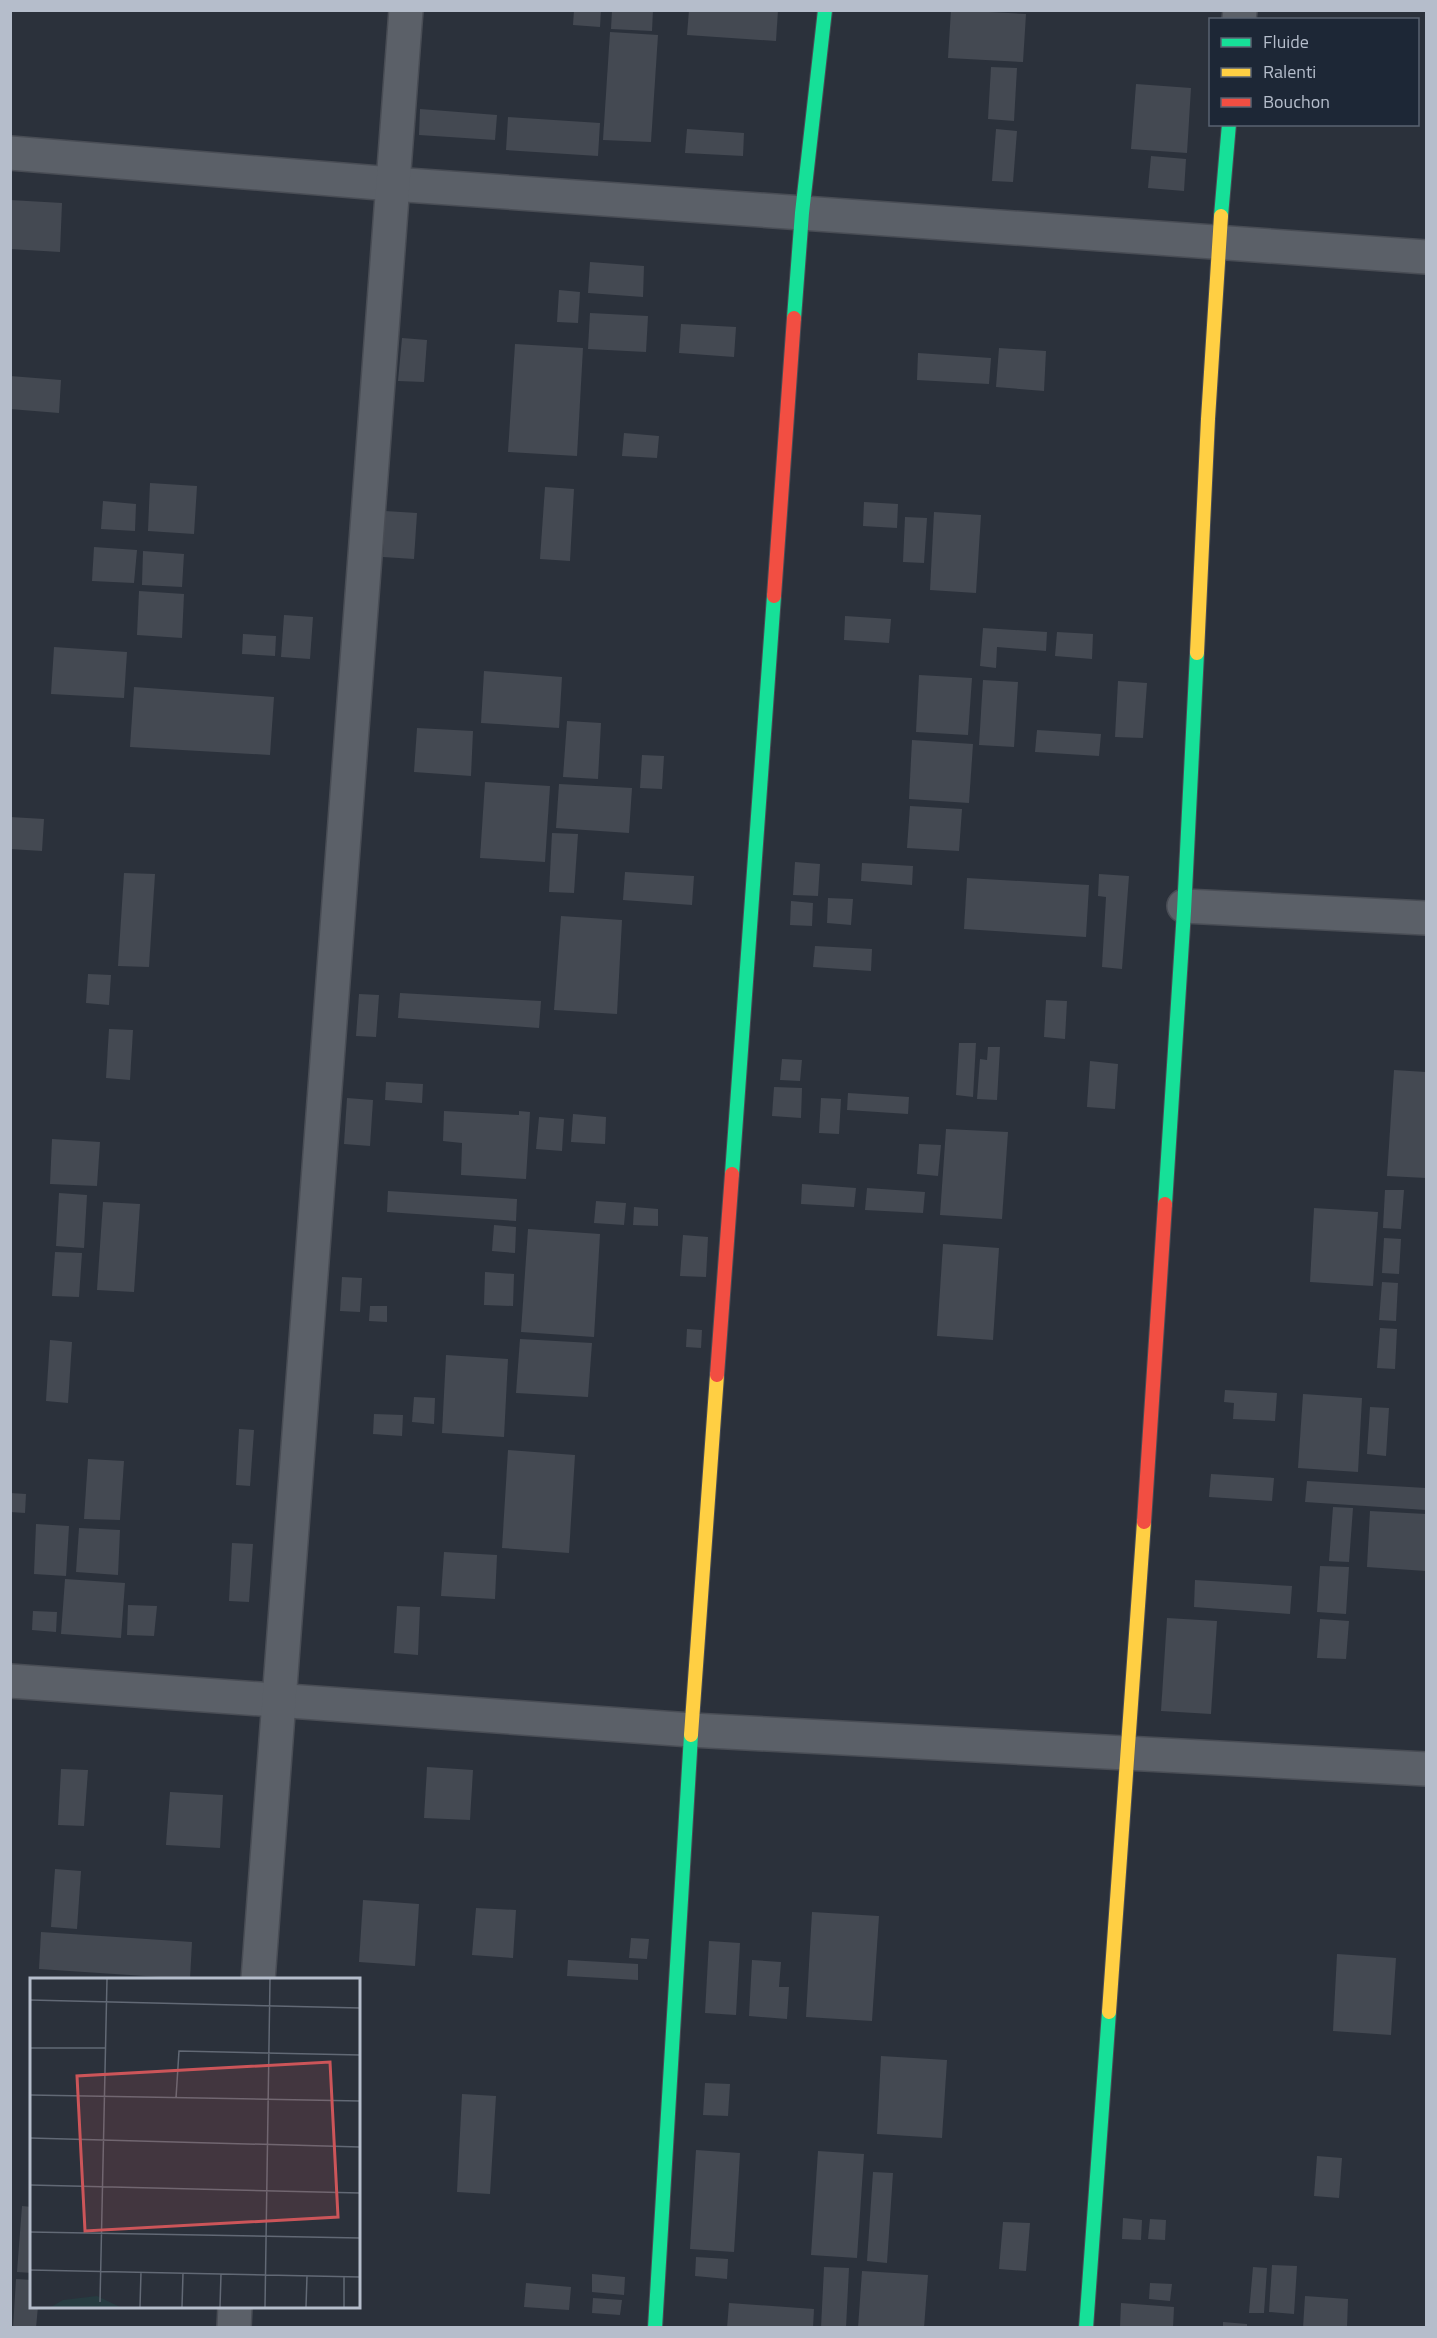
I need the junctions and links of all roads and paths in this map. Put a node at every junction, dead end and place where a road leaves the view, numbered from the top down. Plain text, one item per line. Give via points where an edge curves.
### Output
1 (406, 10) edge
2 (825, 10) edge
3 (1229, 126) edge
4 (10, 153) edge
5 (392, 184) junction
6 (802, 213) junction
7 (1218, 242) junction
8 (1426, 257) edge
9 (1185, 906) junction
10 (1426, 918) edge
11 (10, 1681) edge
12 (278, 1700) junction
13 (691, 1730) junction
14 (1129, 1752) junction
15 (1426, 1769) edge
16 (258, 1978) edge
17 (235, 2308) edge
18 (234, 2328) edge
19 (655, 2328) edge
20 (1086, 2328) edge

1 - 5 street
2 - 6 street
3 - 7 street
4 - 5 street
5 - 6 street
5 - 12 street
6 - 7 street
6 - 13 street
7 - 8 street
7 - 9 street
9 - 10 street
9 - 14 street
11 - 12 street
12 - 13 street
12 - 16 street
13 - 14 street
13 - 19 street
14 - 15 street
14 - 20 street
17 - 18 street

